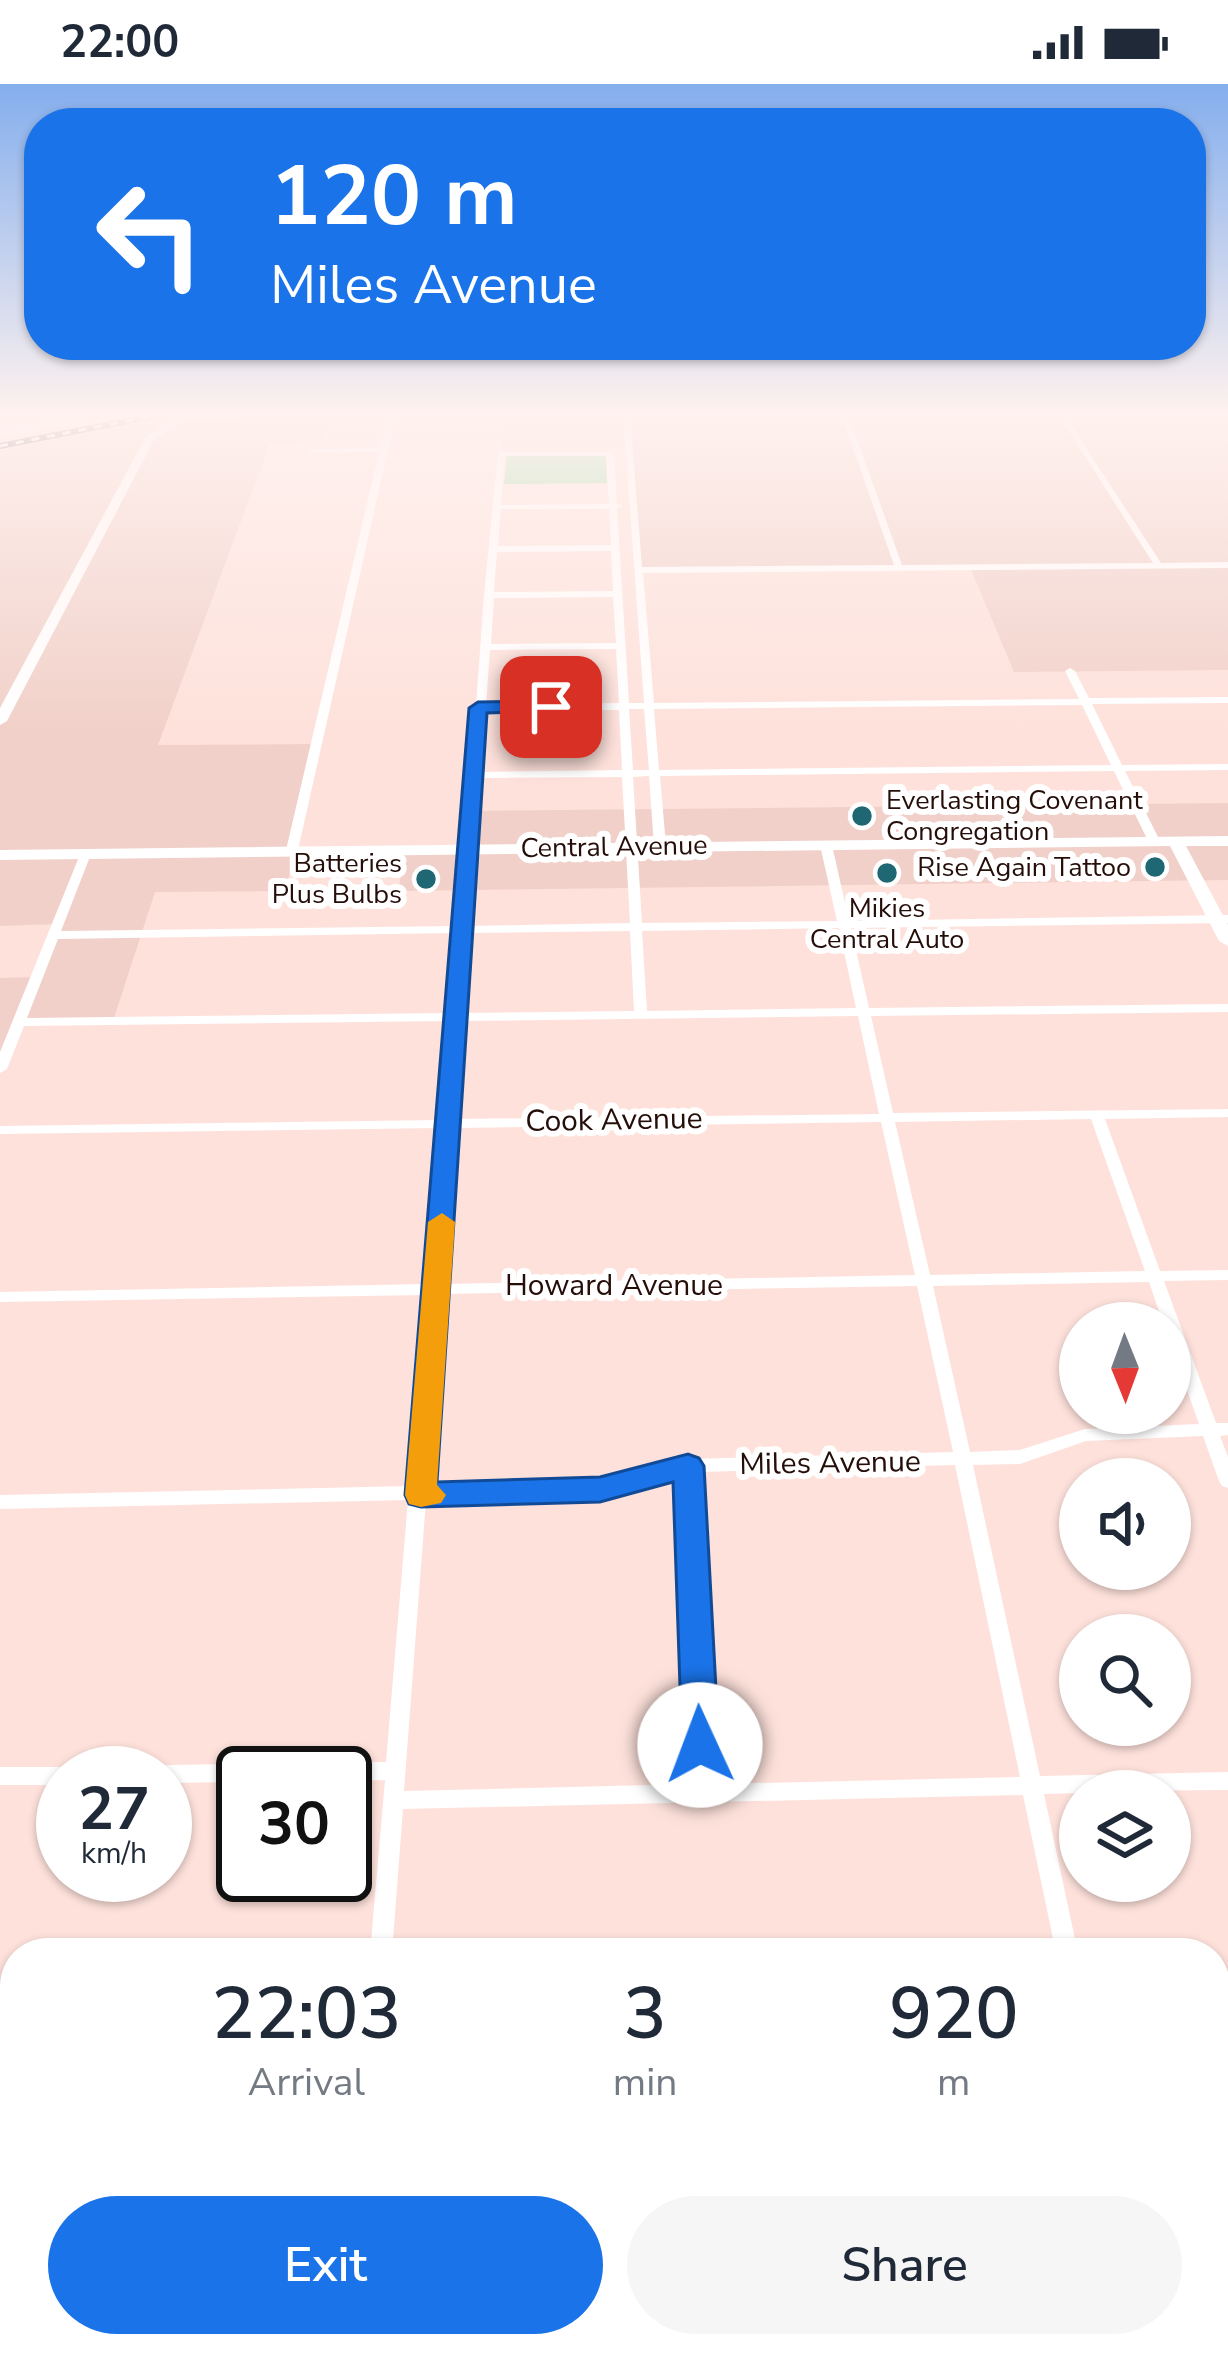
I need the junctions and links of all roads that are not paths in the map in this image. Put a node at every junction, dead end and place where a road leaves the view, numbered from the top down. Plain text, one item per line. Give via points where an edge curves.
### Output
1 (106, 520) edge
2 (368, 520) edge
3 (495, 520) edge
4 (614, 520) edge
5 (636, 520) edge
6 (882, 520) edge
7 (1129, 520) edge
8 (616, 548) junction
9 (493, 549) junction
10 (1228, 565) edge
11 (1159, 566) junction
12 (899, 568) junction
13 (639, 570) junction
14 (618, 594) junction
15 (488, 595) junction
16 (621, 646) junction
17 (484, 647) junction
18 (1070, 671) dead end
19 (1228, 700) edge
20 (1086, 701) junction
21 (624, 706) junction
22 (647, 706) junction
23 (478, 708) junction
24 (0, 721) edge
25 (1228, 767) edge
26 (1118, 768) junction
27 (628, 775) junction
28 (654, 775) junction
29 (472, 776) junction
30 (1154, 841) junction
31 (1175, 841) junction
32 (1228, 841) edge
33 (826, 844) junction
34 (632, 846) junction
35 (660, 846) junction
36 (466, 848) junction
37 (292, 850) junction
38 (85, 854) junction
39 (0, 855) edge
40 (1222, 919) edge
41 (843, 923) junction
42 (637, 926) junction
43 (461, 928) junction
44 (53, 935) junction
45 (1228, 940) edge
46 (1228, 1008) edge
47 (864, 1014) junction
48 (641, 1016) junction
49 (455, 1018) junction
50 (19, 1022) junction
51 (0, 1069) edge
52 (1228, 1113) edge
53 (1096, 1114) junction
54 (888, 1118) junction
55 (448, 1124) junction
56 (0, 1130) edge
57 (1228, 1275) edge
58 (1155, 1278) junction
59 (924, 1283) junction
60 (437, 1286) junction
61 (0, 1297) edge
62 (1219, 1429) edge
63 (962, 1460) junction
64 (688, 1466) junction
65 (1228, 1481) edge
66 (421, 1495) junction
67 (0, 1502) edge
68 (372, 1771) edge
69 (396, 1771) junction
70 (36, 1775) edge
71 (0, 1776) edge
72 (1228, 1781) edge
73 (1030, 1787) junction
74 (703, 1792) junction
75 (394, 1800) junction
76 (382, 1938) edge
77 (1064, 1938) edge

1 - 24 street
2 - 37 street
3 - 9 street
4 - 8 street
5 - 13 street
6 - 12 street
7 - 11 street
8 - 9 street
8 - 14 street
9 - 15 street
10 - 11 street
11 - 12 street
12 - 13 street
13 - 22 street
14 - 15 street
14 - 16 street
15 - 17 street
16 - 17 street
16 - 21 street
17 - 23 street
18 - 20 street
19 - 20 street
20 - 22 street
20 - 26 street
21 - 22 street
21 - 23 street
21 - 27 street
22 - 28 street
23 - 29 street
25 - 26 street
26 - 28 street
26 - 30 street
27 - 28 street
27 - 29 street
27 - 34 street
28 - 35 street
29 - 36 street
30 - 31 street, Central Avenue
30 - 33 street, Central Avenue
31 - 32 street, Central Avenue
31 - 40 street
33 - 35 street, Central Avenue
33 - 41 street
34 - 35 street, Central Avenue
34 - 36 street, Central Avenue
34 - 42 street
36 - 37 street, Central Avenue
36 - 43 street
37 - 38 street, Central Avenue
38 - 39 street, Central Avenue
38 - 44 street
40 - 41 street
40 - 45 street
41 - 42 street
41 - 47 street
42 - 43 street
42 - 48 street
43 - 44 street
43 - 49 street
44 - 50 street
46 - 47 street
47 - 48 street
47 - 54 street
48 - 49 street
49 - 50 street
49 - 55 street
50 - 51 street
52 - 53 street, Cook Avenue
53 - 54 street, Cook Avenue
53 - 58 street
54 - 55 street, Cook Avenue
54 - 59 street
55 - 56 street, Cook Avenue
55 - 60 street
57 - 58 street, Howard Avenue
58 - 59 street, Howard Avenue
58 - 62 street
59 - 60 street, Howard Avenue
59 - 63 street
60 - 61 street, Howard Avenue
60 - 66 street
62 - 63 street, Miles Avenue via 1085,1435 1020,1457
62 - 65 street
63 - 64 street, Miles Avenue
63 - 73 street
64 - 66 street, Miles Avenue via 600,1490
64 - 74 street
66 - 67 street, Miles Avenue
66 - 69 street
68 - 69 street
69 - 75 street
70 - 71 street
72 - 73 street
73 - 74 street
73 - 77 street
74 - 75 street
75 - 76 street

